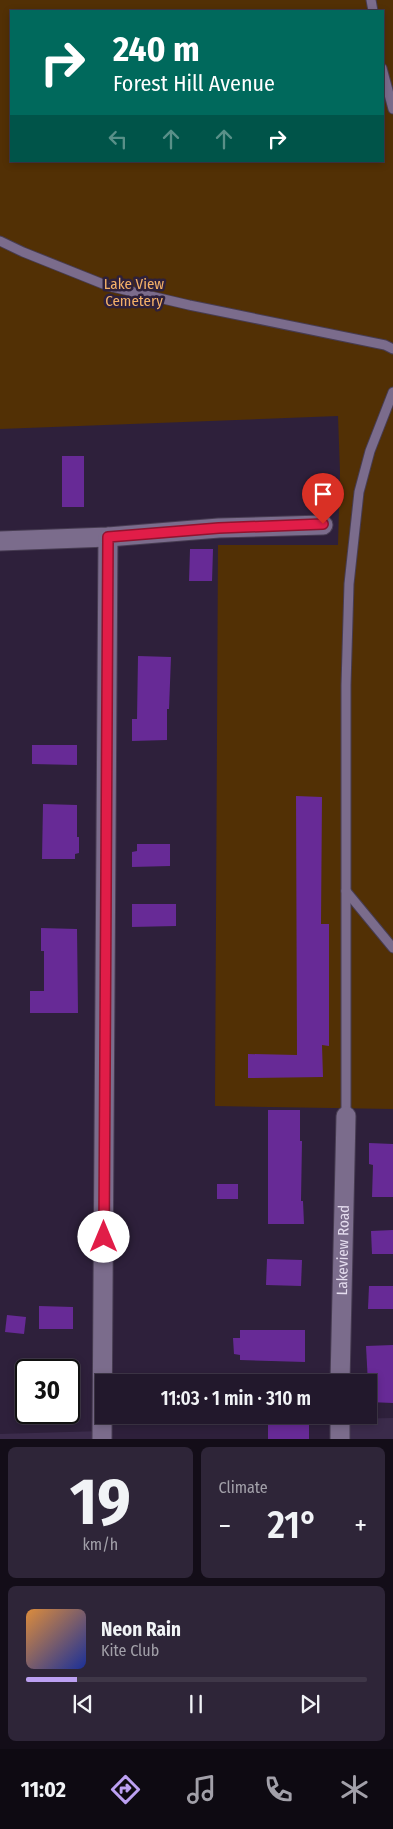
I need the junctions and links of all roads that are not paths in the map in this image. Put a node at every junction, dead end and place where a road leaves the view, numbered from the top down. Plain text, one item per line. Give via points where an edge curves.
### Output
1 (384, 75) edge
2 (393, 109) edge
3 (0, 241) edge
4 (393, 349) edge
5 (393, 392) edge
6 (323, 524) dead end
7 (108, 537) junction
8 (0, 541) edge
9 (346, 891) junction
10 (393, 948) edge
11 (346, 1116) joint
12 (340, 1374) edge
13 (340, 1424) edge
14 (102, 1439) edge
15 (340, 1439) edge

1 - 2 lane
3 - 4 lane via 108,286
5 - 9 lane via 370,451 359,492 349,584
6 - 7 street
7 - 8 street
7 - 14 street
9 - 10 lane
9 - 11 lane
11 - 12 street, Lakeview Road
13 - 15 street

